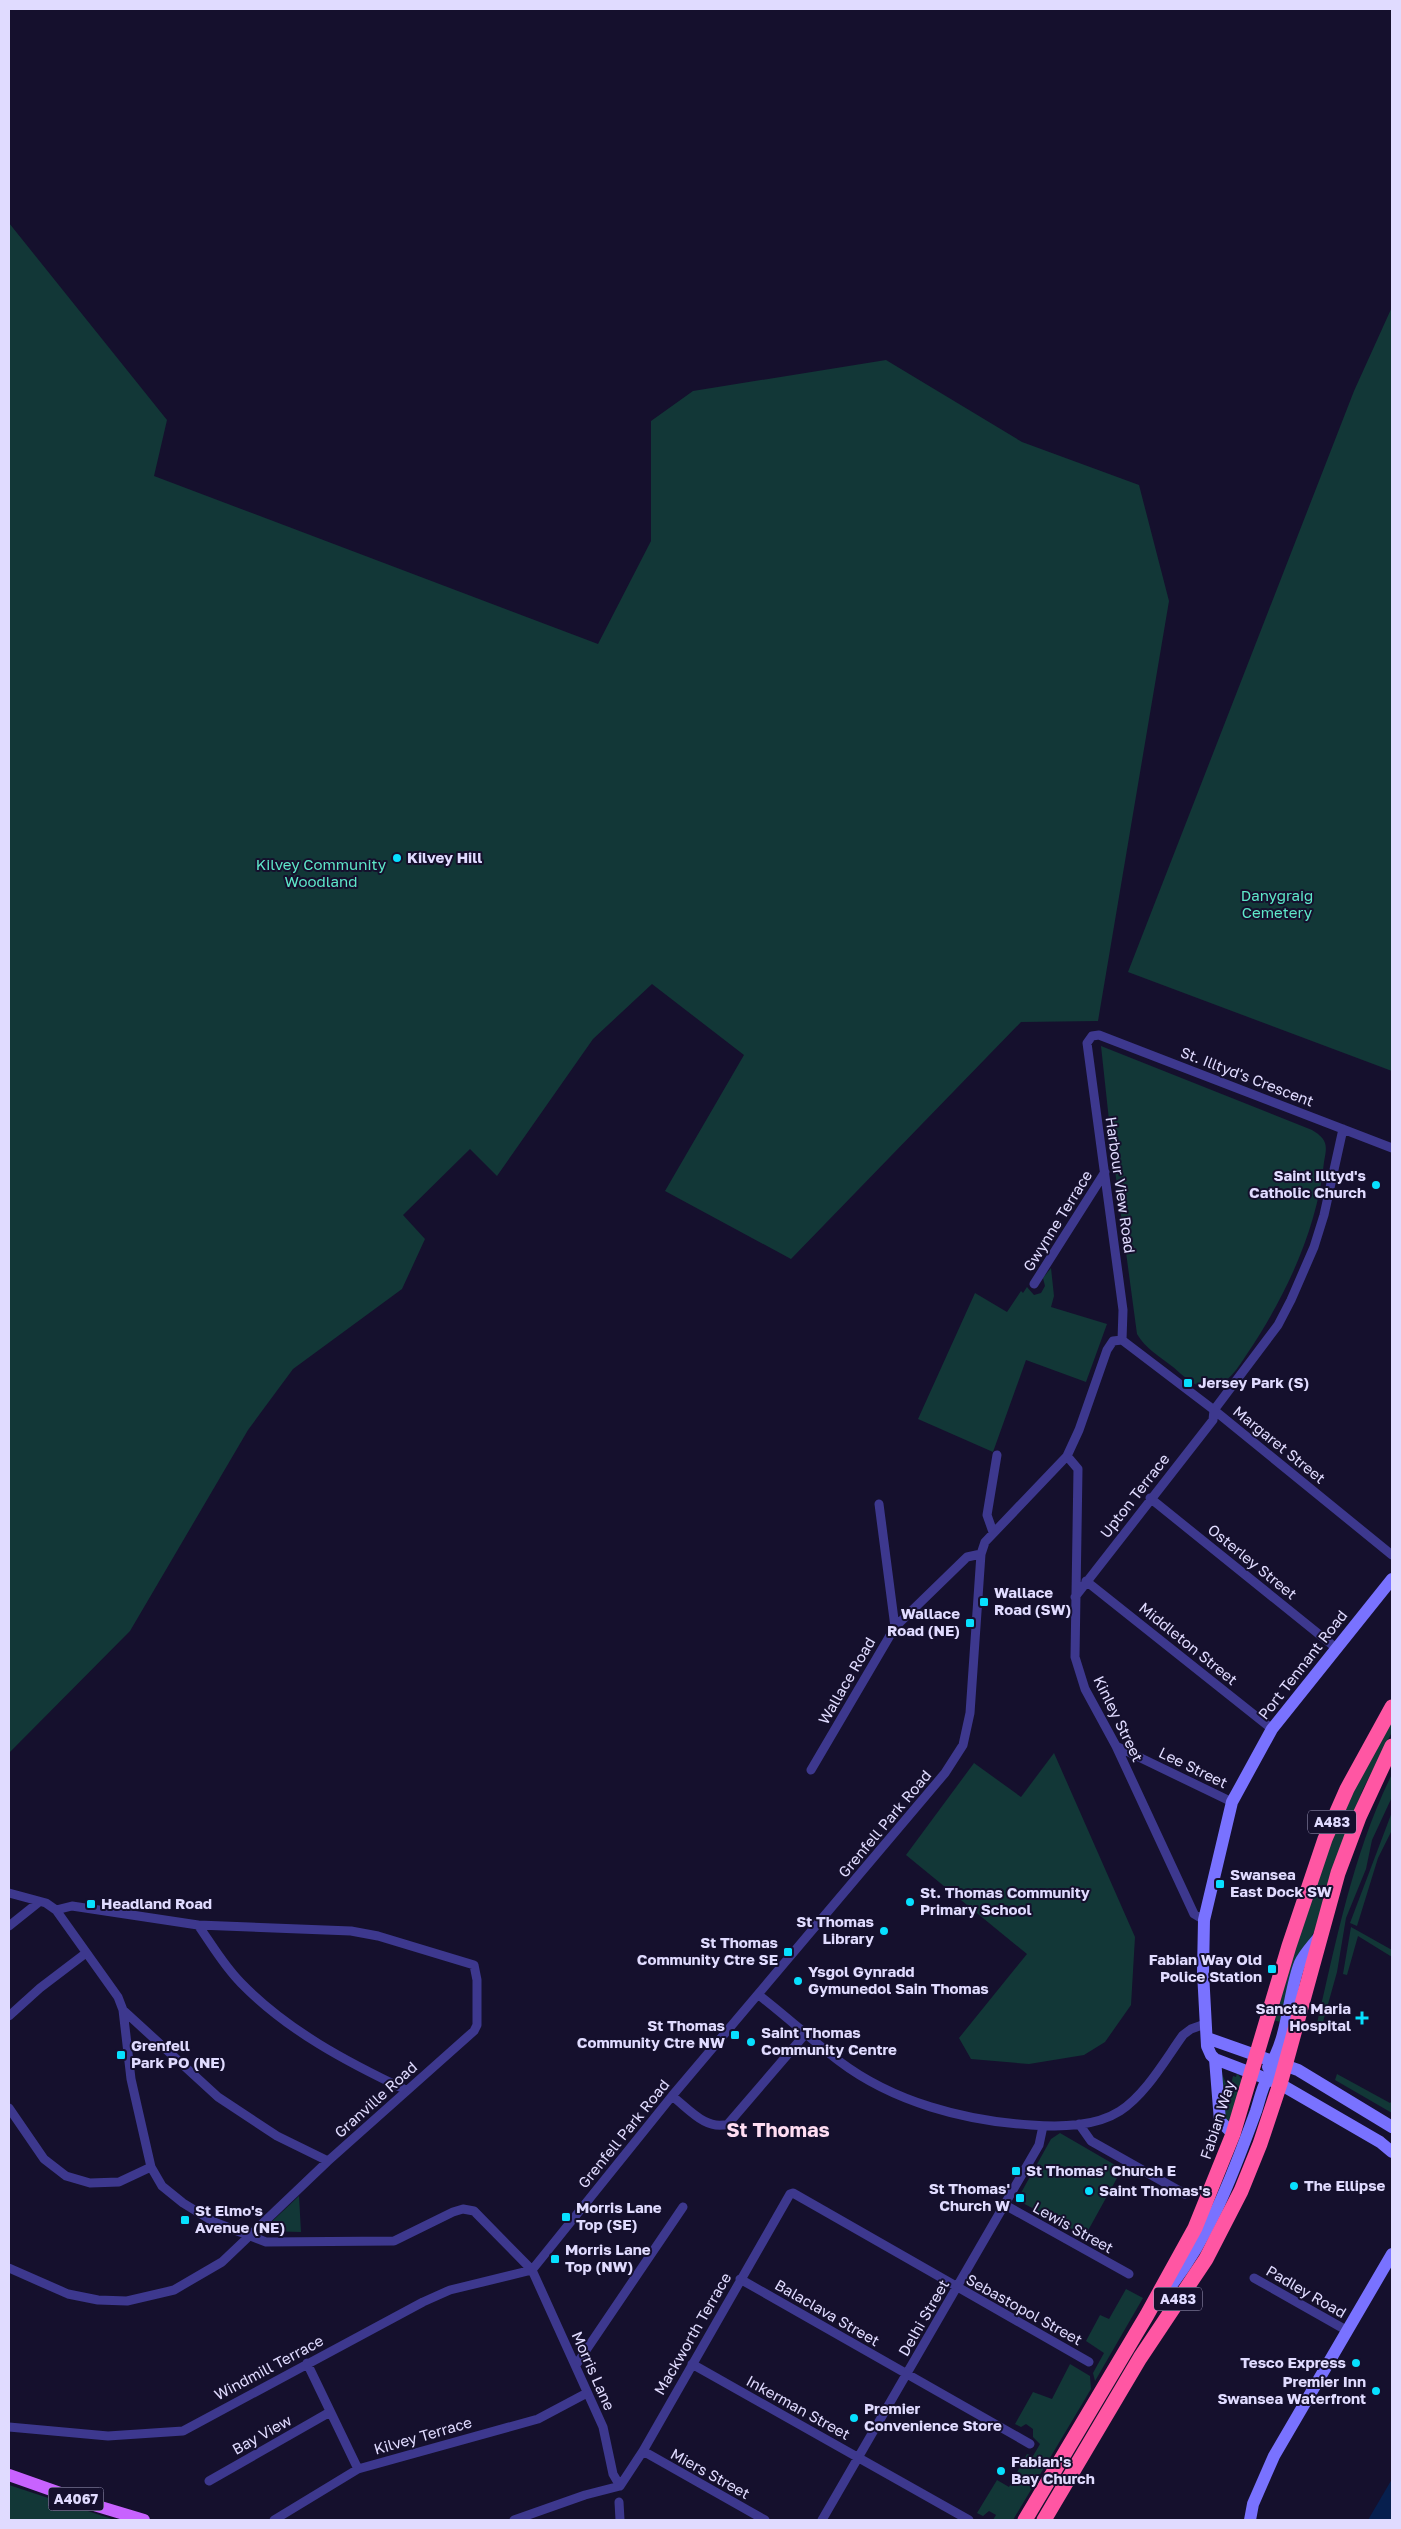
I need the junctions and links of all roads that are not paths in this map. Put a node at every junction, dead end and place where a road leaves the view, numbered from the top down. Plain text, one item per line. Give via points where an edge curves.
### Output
1 (1092, 1036) joint
2 (1342, 1129) junction
3 (1392, 1148) edge
4 (1105, 1172) junction
5 (1034, 1284) dead end
6 (1122, 1340) junction
7 (1214, 1410) junction
8 (997, 1455) dead end
9 (1067, 1456) junction
10 (1150, 1498) junction
11 (879, 1504) dead end
12 (993, 1532) junction
13 (981, 1554) junction
14 (1392, 1556) edge
15 (1392, 1580) edge
16 (1086, 1581) junction
17 (1075, 1597) junction
18 (894, 1627) junction
19 (1336, 1648) junction
20 (1392, 1707) edge
21 (1272, 1729) junction
22 (1116, 1746) junction
23 (1392, 1746) edge
24 (811, 1770) dead end
25 (1232, 1802) junction
26 (9, 1893) edge
27 (42, 1903) junction
28 (56, 1910) junction
29 (1204, 1920) junction
30 (198, 1925) junction
31 (9, 1926) edge
32 (86, 1953) junction
33 (760, 1996) junction
34 (123, 2010) junction
35 (9, 2016) edge
36 (1205, 2024) junction
37 (807, 2032) junction
38 (1207, 2038) junction
39 (1258, 2056) junction
40 (1215, 2059) junction
41 (1278, 2063) junction
42 (1266, 2079) junction
43 (406, 2090) junction
44 (672, 2096) junction
45 (9, 2108) edge
46 (1080, 2124) junction
47 (1043, 2126) junction
48 (1392, 2127) edge
49 (1233, 2134) junction
50 (1392, 2152) edge
51 (328, 2161) junction
52 (151, 2167) junction
53 (790, 2194) joint
54 (1185, 2194) dead end
55 (1005, 2205) junction
56 (683, 2207) dead end
57 (250, 2236) junction
58 (1391, 2254) edge
59 (9, 2268) edge
60 (532, 2270) junction
61 (1128, 2274) dead end
62 (1254, 2278) dead end
63 (740, 2279) junction
64 (957, 2288) junction
65 (1147, 2315) junction
66 (1346, 2330) junction
67 (1089, 2362) dead end
68 (307, 2363) junction
69 (692, 2364) junction
70 (576, 2365) junction
71 (907, 2375) junction
72 (587, 2393) junction
73 (330, 2412) junction
74 (9, 2427) edge
75 (1030, 2444) dead end
76 (643, 2451) junction
77 (858, 2458) junction
78 (358, 2469) junction
79 (9, 2475) edge
80 (208, 2481) dead end
81 (620, 2486) junction
82 (619, 2502) dead end
83 (144, 2520) edge
84 (274, 2520) edge
85 (514, 2520) edge
86 (620, 2520) edge
87 (765, 2520) edge
88 (822, 2520) edge
89 (969, 2520) edge
90 (1025, 2520) edge
91 (1044, 2520) edge
92 (1250, 2520) edge

1 - 2 street, St. Illtyd's Crescent via 1100,1035
1 - 4 street, Harbour View Road via 1087,1043
2 - 3 street, St. Illtyd's Crescent
2 - 7 street, Upton Terrace via 1324,1215 1291,1300 1278,1325
4 - 5 street, Gwynne Terrace
4 - 6 street, Harbour View Road via 1123,1310
6 - 7 street, Margaret Street
6 - 9 street, Grenfell Park Road via 1113,1341 1107,1350
7 - 10 street, Upton Terrace via 1213,1420
7 - 14 street, Margaret Street
8 - 12 street via 987,1514
9 - 12 street, Grenfell Park Road
9 - 17 street, Kinley Street via 1078,1469
10 - 16 street, Upton Terrace
10 - 19 street, Osterley Street
11 - 18 street
12 - 13 street, Grenfell Park Road
13 - 18 street, Wallace Road via 967,1557
13 - 33 street, Grenfell Park Road via 970,1713 963,1745 946,1773
15 - 19 street, Port Tennant Road
16 - 17 street, Upton Terrace
16 - 21 street, Middleton Street
17 - 22 street, Kinley Street via 1075,1657 1085,1689
18 - 24 street, Wallace Road
19 - 21 street, Port Tennant Road
20 - 39 highway, Fabian Way / A483 via 1347,1789 1325,1838 1289,1946
21 - 25 street, Port Tennant Road
22 - 25 street, Lee Street
22 - 29 street, Kinley Street via 1194,1914
23 - 41 highway, Fabian Way / A483 via 1356,1824
25 - 29 street, Port Tennant Road
26 - 27 street
27 - 28 street
27 - 31 street
28 - 30 street via 72,1906
28 - 32 street
29 - 36 street, Port Tennant Road
30 - 43 street via 241,1982 276,2014 308,2038
30 - 43 street, Granville Road via 351,1931 474,1965 477,1980 477,2025 474,2031
32 - 34 street via 118,1997
32 - 35 street
33 - 37 street
33 - 44 street, Grenfell Park Road
34 - 51 street via 218,2097 277,2136
34 - 52 street, Morris Lane via 131,2079
36 - 38 street, Port Tennant Road
36 - 46 street via 1191,2029 1184,2036 1130,2103 1119,2111
37 - 44 street via 728,2124 710,2125
37 - 47 street via 840,2061 896,2093 968,2118
38 - 39 street
38 - 40 street, Port Tennant Road via 1210,2055
39 - 41 street
39 - 42 highway, Fabian Way / A483
40 - 42 street
40 - 49 street, Port Tennant Road via 1220,2121
41 - 42 highway, Fabian Way / A483
41 - 42 street via 1268,2067
41 - 48 street
42 - 49 highway, Fabian Way / A483
42 - 50 street via 1380,2142
42 - 65 street via 1236,2167 1196,2251
42 - 91 highway, Fabian Way / A483 via 1260,2144 1218,2239 1145,2350
43 - 51 street, Granville Road
44 - 60 street, Grenfell Park Road
45 - 52 street via 44,2159 66,2176 90,2183 119,2182
46 - 47 street
46 - 54 street via 1091,2140
47 - 55 street, Delhi Street via 1039,2145
49 - 65 highway, Fabian Way / A483 via 1195,2228
51 - 57 street, Granville Road
52 - 57 street, Morris Lane via 162,2186 183,2203 214,2222
53 - 63 street, Mackworth Terrace
53 - 64 street, Sebastopol Street
55 - 61 street, Lewis Street
55 - 64 street, Delhi Street
56 - 70 street
57 - 59 street, Granville Road via 222,2262 174,2290 127,2301 68,2294
57 - 60 street, Morris Lane via 266,2242 394,2241 463,2209 474,2211
58 - 66 street
60 - 68 street, Windmill Terrace via 450,2290
60 - 70 street, Morris Lane
62 - 66 street, Padley Road
63 - 69 street, Mackworth Terrace
63 - 71 street, Balaclava Street
64 - 67 street, Sebastopol Street
64 - 71 street, Delhi Street
65 - 90 highway, Fabian Way / A483
66 - 92 street via 1264,2474
68 - 73 street
68 - 74 street, Windmill Terrace via 174,2433 108,2436
69 - 76 street, Mackworth Terrace
69 - 77 street, Inkerman Street
70 - 72 street, Morris Lane
71 - 75 street, Balaclava Street
71 - 77 street, Delhi Street
72 - 78 street, Kilvey Terrace via 538,2419
72 - 81 street, Morris Lane via 602,2427 613,2474
73 - 78 street
73 - 80 street, Bay View
76 - 81 street, Mackworth Terrace
76 - 87 street, Miers Street
77 - 88 street, Delhi Street
77 - 89 street, Inkerman Street
78 - 84 street, Kilvey Terrace
79 - 83 main road, A4067 via 94,2506
81 - 85 street
82 - 86 street

